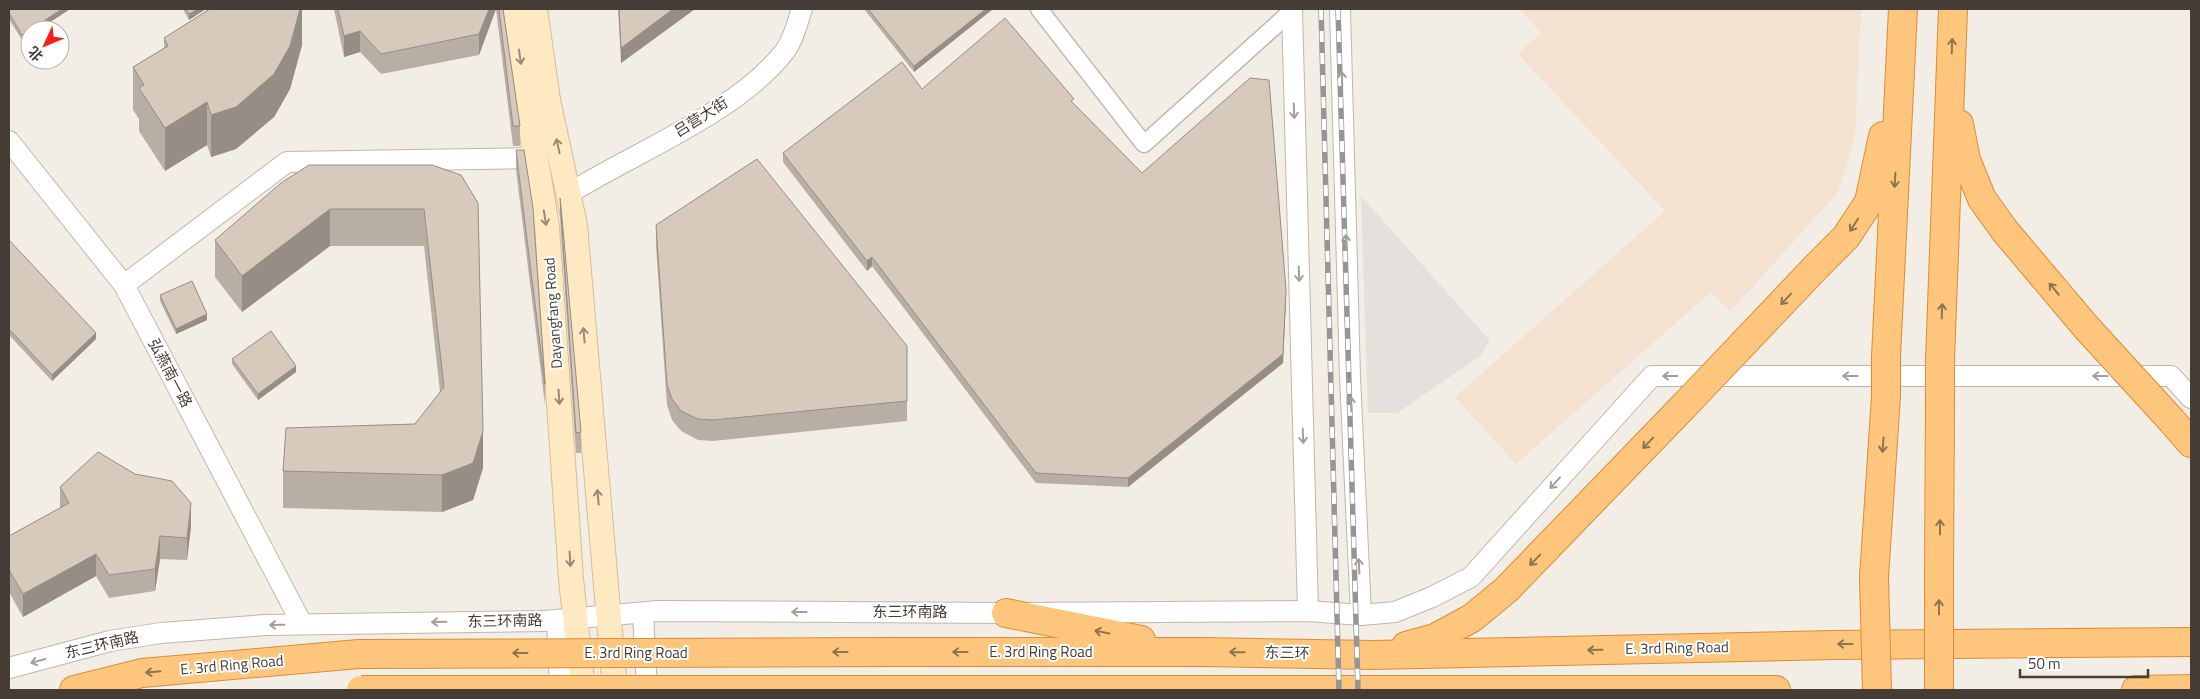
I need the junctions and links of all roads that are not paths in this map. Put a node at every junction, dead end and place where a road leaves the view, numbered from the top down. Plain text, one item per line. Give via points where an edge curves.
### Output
1 (514, 9) edge
2 (536, 9) edge
3 (802, 9) edge
4 (1039, 9) edge
5 (1292, 9) edge
6 (1340, 9) edge
7 (1903, 9) edge
8 (1952, 9) edge
9 (1951, 84) junction
10 (9, 141) edge
11 (536, 158) junction
12 (568, 194) junction
13 (124, 285) junction
14 (2191, 398) edge
15 (2191, 443) edge
16 (1308, 611) junction
17 (643, 613) junction
18 (1006, 613) junction
19 (1361, 615) junction
20 (608, 616) junction
21 (566, 619) junction
22 (302, 624) junction
23 (2191, 642) edge
24 (1202, 652) junction
25 (1373, 655) junction
26 (9, 668) edge
27 (2191, 689) edge
28 (74, 690) edge
29 (360, 690) edge
30 (560, 690) edge
31 (583, 690) edge
32 (614, 690) edge
33 (647, 690) edge
34 (889, 690) edge
35 (1203, 690) edge
36 (1776, 690) edge
37 (1877, 690) edge
38 (1939, 690) edge
39 (2136, 690) edge

1 -> 11 main road, Dayangfang Road
12 -> 2 main road, Dayangfang Road via 548,100
3 - 12 street, 吕营大街 via 789,44 761,76 713,112
4 - 5 street via 1144,144
5 -> 16 street
19 -> 6 street via 1350,378
7 -> 25 highway, bridge via 1881,154 1869,202 1846,237 1506,590 1472,618 1435,638
7 -> 37 highway, bridge via 1886,396 1874,577
9 -> 8 highway
15 -> 9 highway, bridge via 2086,326 1982,199 1966,160
38 -> 9 highway, bridge via 1940,360
10 - 13 street, 弘燕南一路
11 - 13 street via 287,162
11 -> 21 main road, Dayangfang Road via 547,227
20 -> 12 main road, Dayangfang Road via 575,225
13 - 22 street, 弘燕南一路
14 -> 19 street, 东三环南路 via 2171,376 1652,376 1471,577 1395,612
16 - 18 street, 东三环南路
16 - 19 street, 东三环南路
18 -> 17 street, 东三环南路
17 - 20 street, 东三环南路
17 - 33 street
24 -> 18 highway
20 - 21 street, 东三环南路
20 - 32 main road, Dayangfang Road
21 -> 22 street, 东三环南路
21 - 30 street
21 - 31 main road, Dayangfang Road
22 -> 26 street, 东三环南路 via 161,633 110,641
23 -> 25 highway, E. 3rd Ring Road via 1833,644
25 -> 24 highway, 东三环
24 -> 28 highway, E. 3rd Ring Road, bridge via 359,654 142,673
27 - 39 highway
29 - 34 highway, bridge
34 - 35 highway
35 - 36 highway

